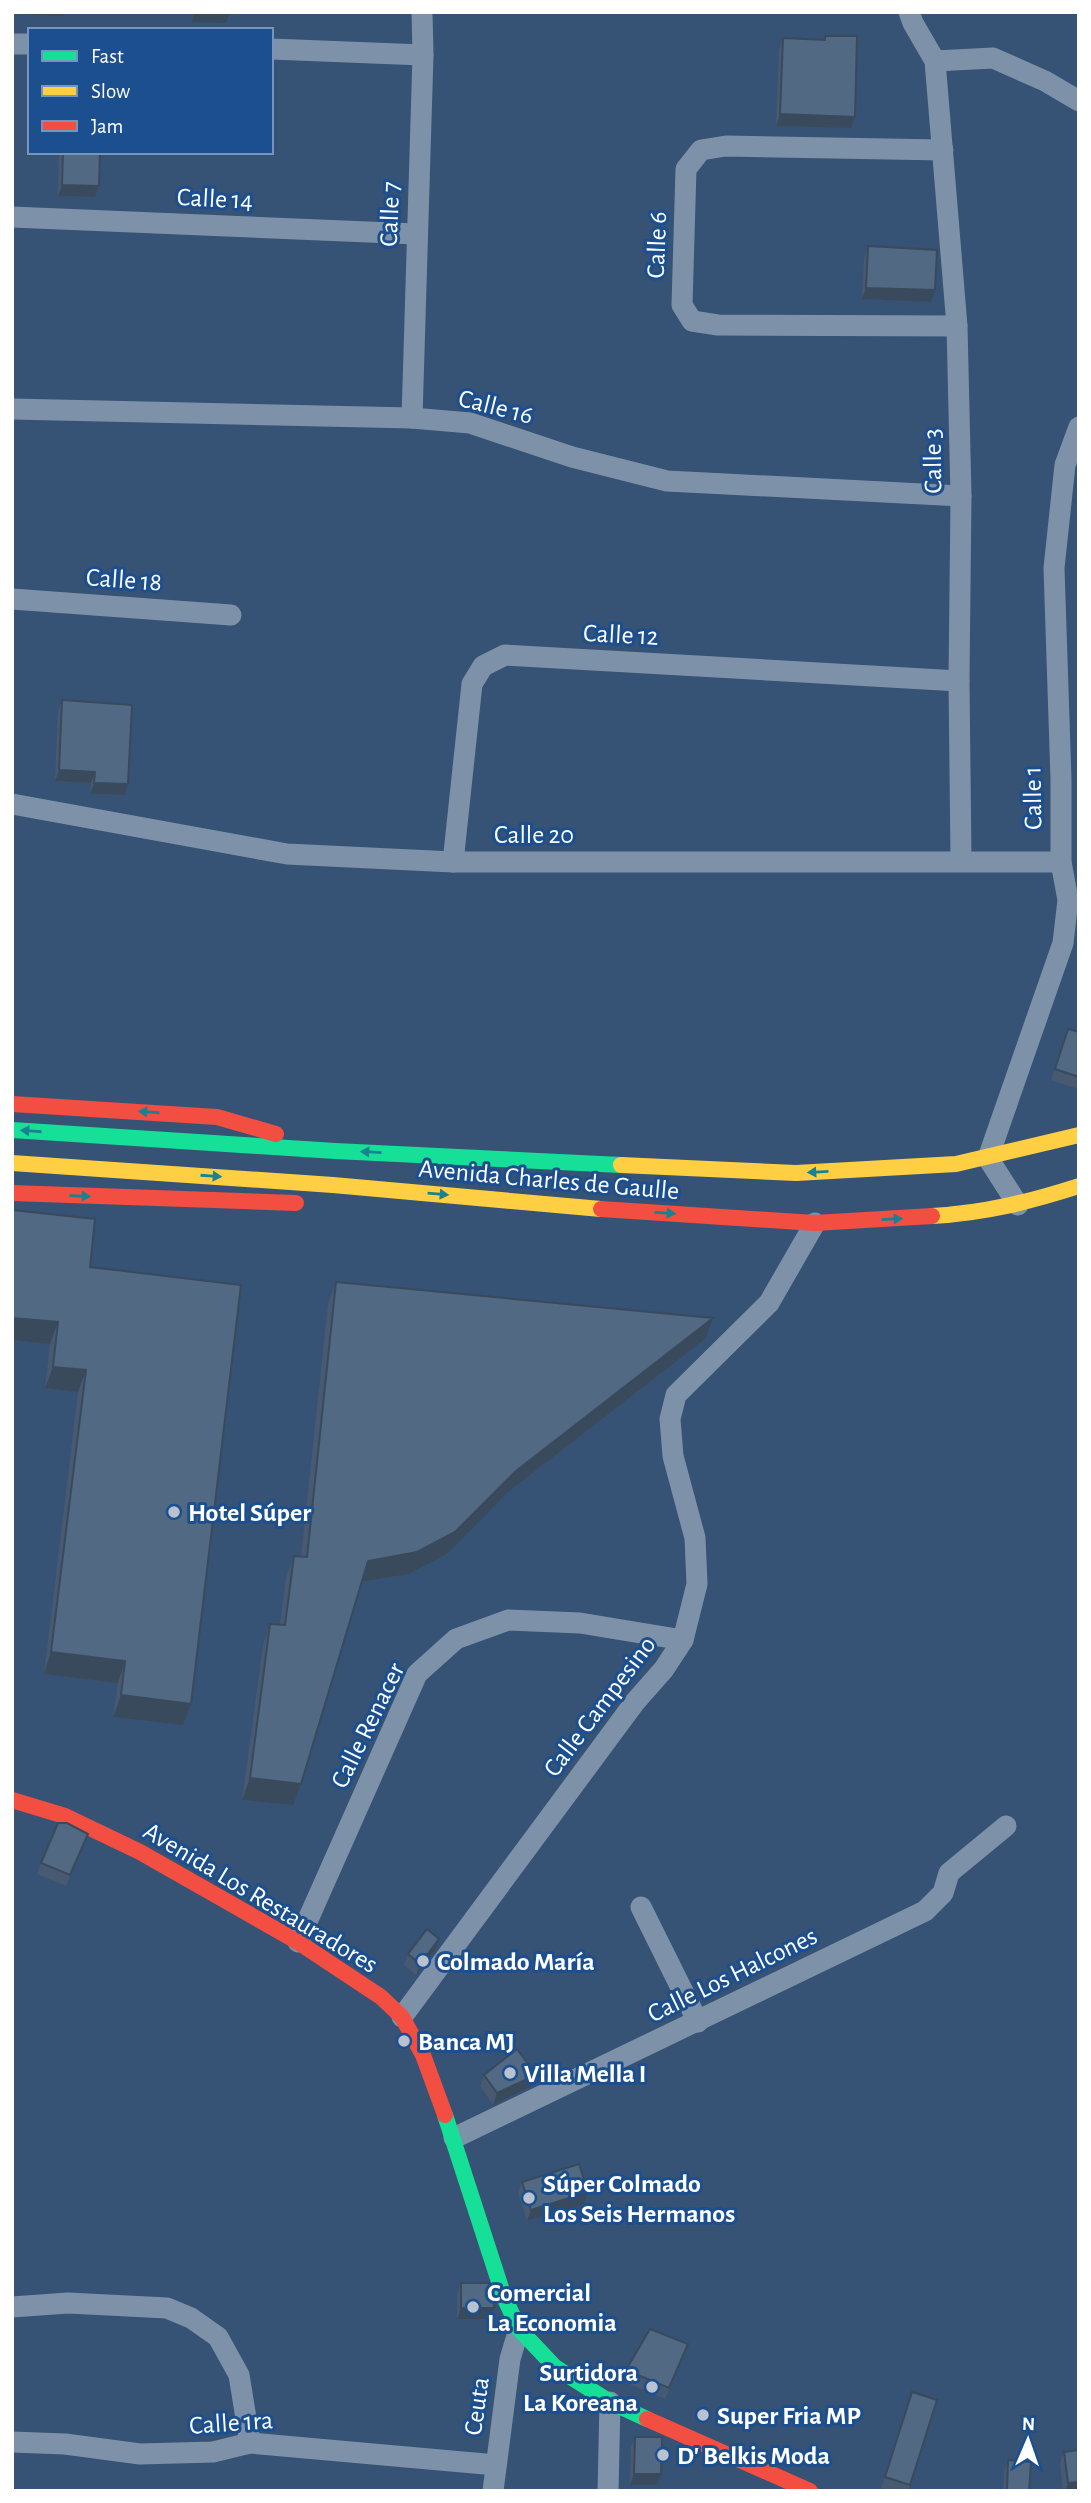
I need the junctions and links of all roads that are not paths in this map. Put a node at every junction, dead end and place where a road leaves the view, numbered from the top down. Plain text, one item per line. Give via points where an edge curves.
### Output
1 (422, 12) edge
2 (909, 12) edge
3 (273, 49) edge
4 (423, 55) junction
5 (935, 61) junction
6 (1079, 101) edge
7 (943, 150) junction
8 (12, 217) edge
9 (416, 234) junction
10 (957, 326) junction
11 (12, 409) edge
12 (412, 418) junction
13 (1079, 427) edge
14 (961, 496) junction
15 (12, 599) edge
16 (231, 615) dead end
17 (958, 681) junction
18 (12, 804) edge
19 (961, 860) junction
20 (453, 862) junction
21 (1061, 862) junction
22 (12, 1104) edge
23 (12, 1130) edge
24 (1079, 1135) edge
25 (335, 1151) junction
26 (988, 1158) junction
27 (12, 1163) edge
28 (333, 1185) junction
29 (1079, 1186) edge
30 (12, 1193) edge
31 (1018, 1205) junction
32 (815, 1223) junction
33 (683, 1640) junction
34 (12, 1800) edge
35 (1006, 1826) dead end
36 (641, 1907) dead end
37 (298, 1942) junction
38 (402, 2017) junction
39 (698, 2022) junction
40 (454, 2138) junction
41 (12, 2307) edge
42 (519, 2329) junction
43 (610, 2402) junction
44 (12, 2442) edge
45 (250, 2443) junction
46 (496, 2465) junction
47 (493, 2491) edge
48 (608, 2491) edge
49 (810, 2491) edge

1 - 4 street, Calle 7
2 - 5 street
3 - 4 street
4 - 9 street, Calle 7
5 - 6 street via 993,58
5 - 7 street, Calle 3
7 - 10 street, Calle 3
7 - 10 street, Calle 6 via 726,146 701,150 686,169 682,305 692,321 718,325
8 - 9 street, Calle 14
9 - 12 street, Calle 7
10 - 14 street, Calle 3
11 - 12 street, Calle 16
12 - 14 street, Calle 16 via 470,423 572,457 667,481
13 - 21 street, Calle 1 via 1065,465 1054,568
14 - 17 street, Calle 3
15 - 16 street, Calle 18
17 - 19 street, Calle 3
17 - 20 street, Calle 12 via 505,655 483,666 472,684
18 - 20 street, Calle 20 via 287,854
19 - 20 street, Calle 20
19 - 21 street, Calle 20
21 - 26 street, Calle 1 via 1068,900 1063,943
25 -> 22 main road via 217,1117
25 -> 23 main road, Avenida Charles de Gaulle
24 - 26 main road, Avenida Charles de Gaulle
26 -> 25 main road, Avenida Charles de Gaulle via 796,1174
26 - 31 street
27 -> 28 main road, Avenida Charles de Gaulle
30 -> 28 main road via 295,1204
28 -> 32 main road, Avenida Charles de Gaulle
29 - 31 main road, Avenida Charles de Gaulle
32 -> 31 main road, Avenida Charles de Gaulle via 971,1214
32 - 33 street, Calle Campesino via 769,1303 676,1395 670,1419 673,1456 695,1538 697,1584
33 - 37 street, Calle Renacer via 580,1623 508,1620 456,1639 417,1674
33 - 38 street, Calle Campesino
34 - 37 main road, Avenida Los Restauradores via 65,1816 139,1852
35 - 39 street, Calle Los Halcones via 948,1873 943,1893 925,1911
36 - 39 street
37 - 38 main road, Avenida Los Restauradores
38 - 40 main road, Avenida Los Restauradores via 423,2055
39 - 40 street, Calle Los Halcones
40 - 42 main road, Avenida Los Restauradores via 499,2284
41 - 45 street via 68,2303 167,2308 191,2318 218,2337 239,2375
42 - 43 main road, Avenida Los Restauradores via 555,2367
42 - 46 street, Ceuta via 510,2359
43 - 48 street
43 - 49 main road, Avenida Los Restauradores
44 - 45 street, Calle 1ra via 140,2454 213,2452
45 - 46 street, Calle 1ra
46 - 47 street, Ceuta

